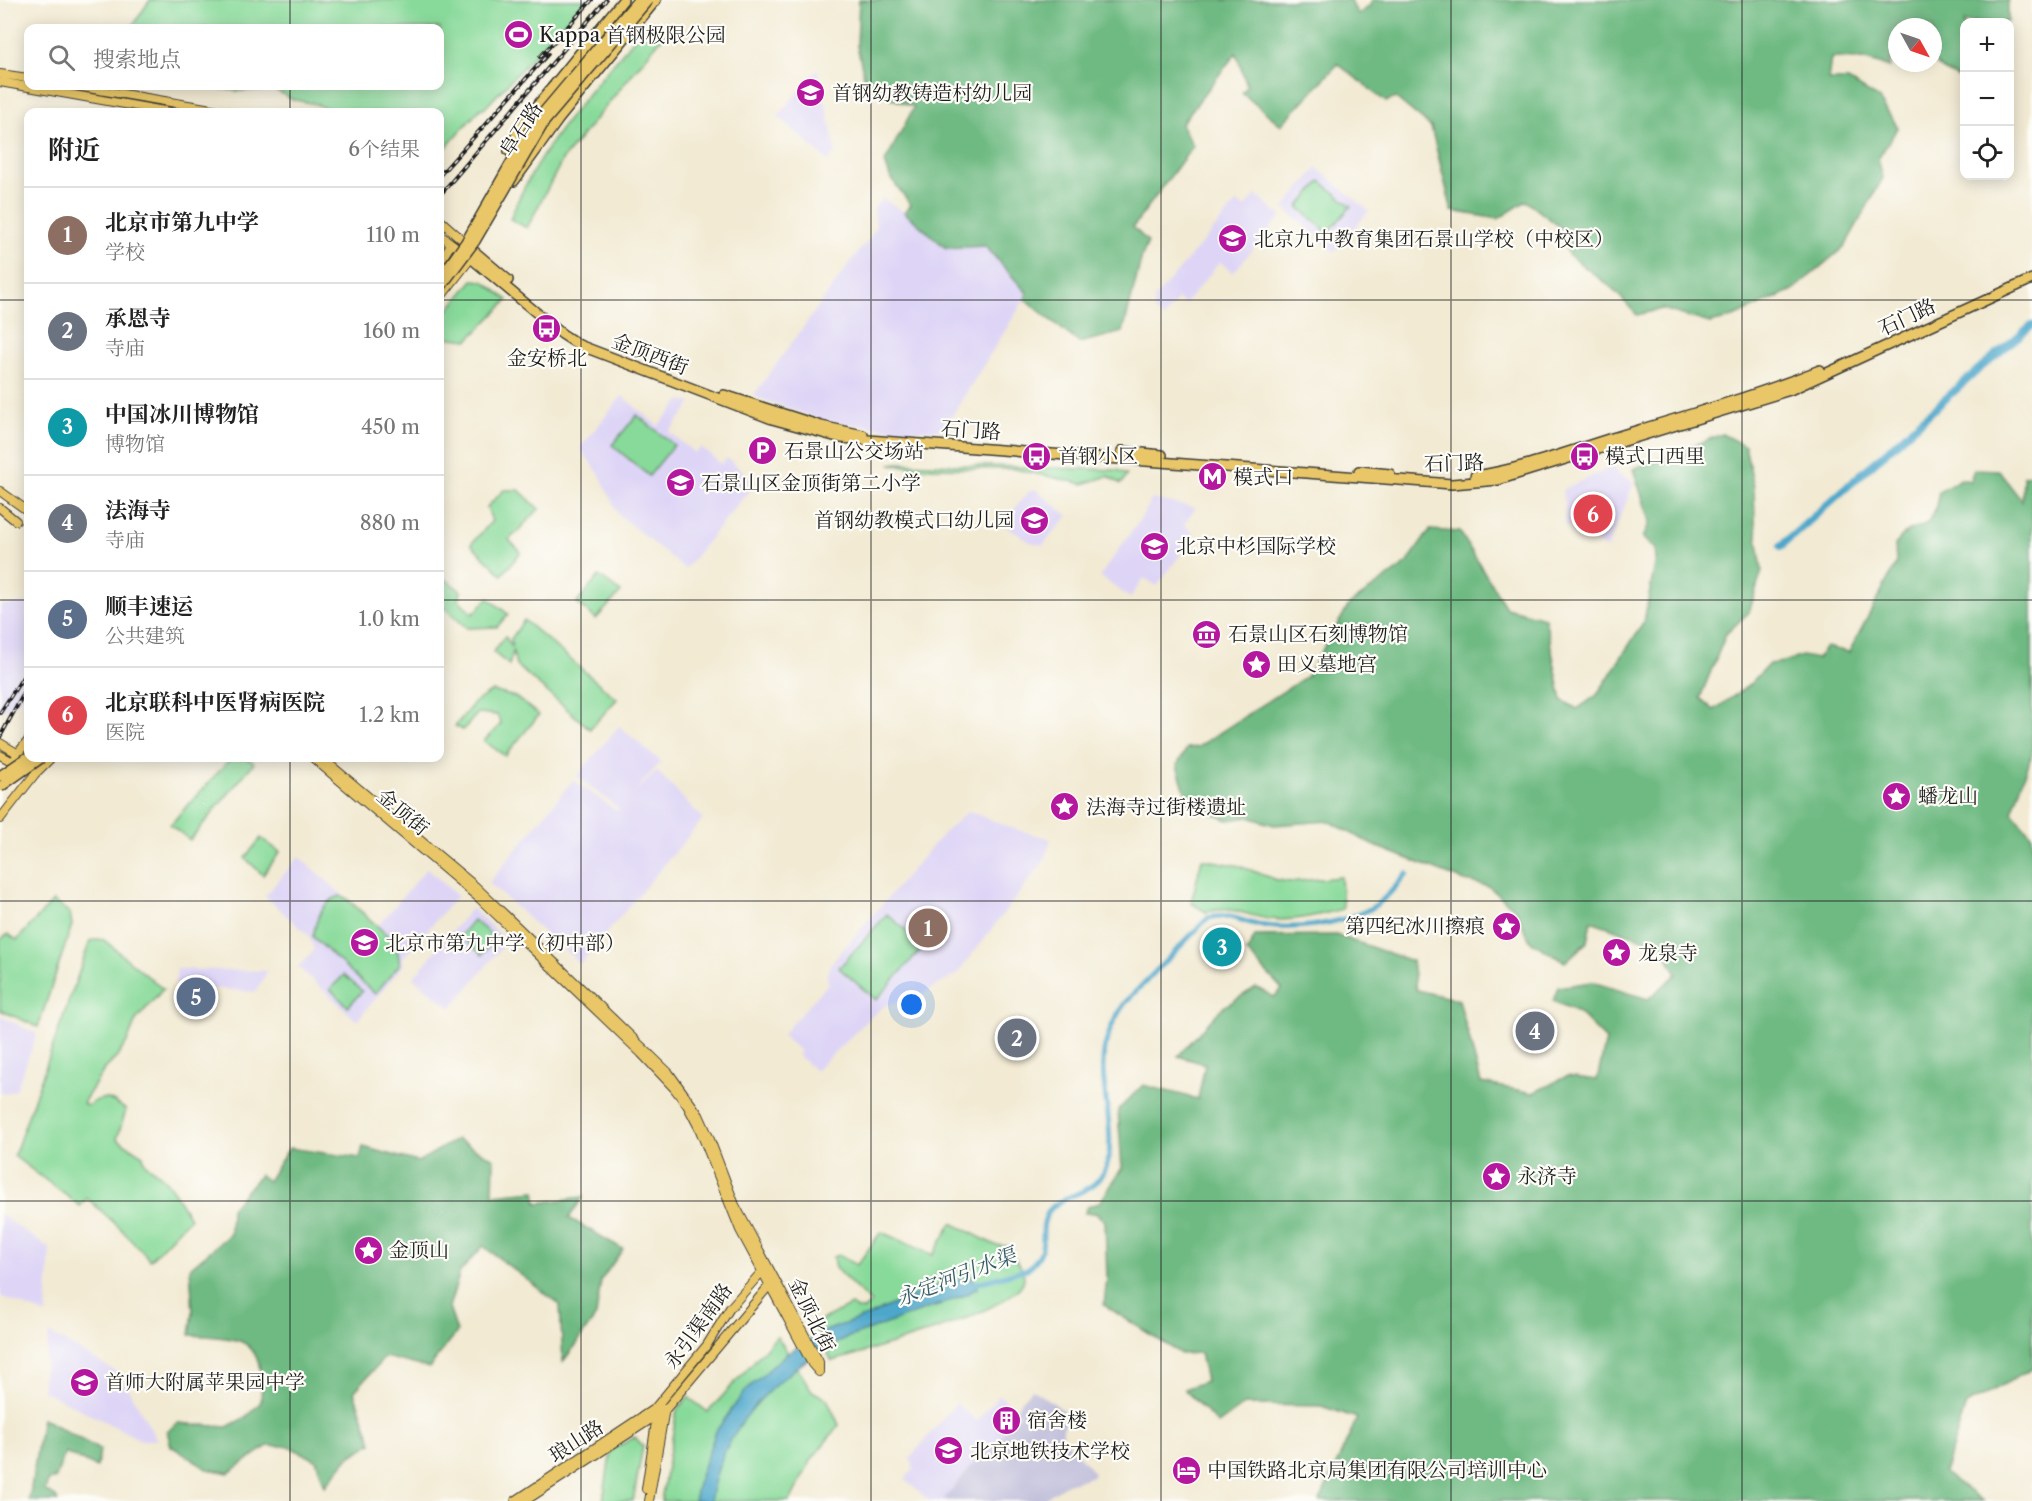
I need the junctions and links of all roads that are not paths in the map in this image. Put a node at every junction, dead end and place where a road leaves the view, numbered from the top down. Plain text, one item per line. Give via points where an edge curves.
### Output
1 (623, 0) edge
2 (638, 0) edge
3 (648, 0) edge
4 (656, 0) edge
5 (0, 74) edge
6 (24, 77) edge
7 (0, 82) edge
8 (24, 86) edge
9 (45, 90) edge
10 (100, 90) edge
11 (147, 108) edge
12 (205, 108) edge
13 (509, 151) dead end
14 (514, 182) dead end
15 (444, 224) edge
16 (444, 238) edge
17 (451, 244) junction
18 (444, 255) edge
19 (473, 255) junction
20 (444, 272) edge
21 (2032, 272) edge
22 (2032, 279) edge
23 (444, 284) edge
24 (444, 285) edge
25 (444, 293) edge
26 (842, 434) junction
27 (0, 491) edge
28 (0, 508) edge
29 (24, 508) edge
30 (16, 521) dead end
31 (0, 743) edge
32 (24, 746) edge
33 (18, 753) junction
34 (0, 755) edge
35 (24, 759) edge
36 (24, 760) edge
37 (13, 762) junction
38 (27, 762) edge
39 (36, 762) edge
40 (47, 762) edge
41 (318, 762) edge
42 (327, 762) edge
43 (37, 772) junction
44 (0, 776) edge
45 (0, 789) edge
46 (0, 819) edge
47 (473, 888) junction
48 (765, 1268) junction
49 (773, 1281) junction
50 (814, 1360) dead end
51 (665, 1410) junction
52 (656, 1412) junction
53 (515, 1501) edge
54 (525, 1501) edge
55 (644, 1501) edge
56 (649, 1501) edge

1 - 13 highway via 520,127
2 - 20 highway, 阜石路, bridge via 537,120
3 - 23 highway, 阜石路, bridge via 545,121 475,241
4 - 14 highway via 558,120
5 - 6 main road
7 - 8 main road
9 - 11 main road
10 - 12 main road
15 - 19 main road
16 - 17 main road
17 - 18 main road
17 - 19 main road
19 - 24 main road
19 - 25 main road
19 - 26 highway, 金顶西街 via 579,345 750,411
21 - 26 highway, 石门路 via 1782,385 1520,466 1475,476 1424,477
22 - 26 highway, 石门路 via 1790,390 1498,480 1424,483
27 - 29 main road
28 - 30 main road
31 - 33 main road
32 - 33 main road
33 - 35 main road
33 - 37 main road
34 - 37 main road
36 - 44 highway, bridge
37 - 43 main road
37 - 45 main road
38 - 43 main road
39 - 45 highway, bridge
40 - 43 main road
41 - 47 main road, 金顶街
42 - 47 main road, 金顶街
43 - 46 main road
47 - 48 main road, 金顶北街 via 644,1048 687,1096 709,1137
48 - 49 main road, 金顶北街
48 - 52 main road, 永引渠南路 via 730,1308
49 - 50 main road, 金顶北街
49 - 51 main road, 永引渠南路
51 - 52 main road
51 - 56 main road, 永引渠南路
52 - 53 main road, 琅山路
52 - 54 main road, 琅山路
52 - 55 main road

